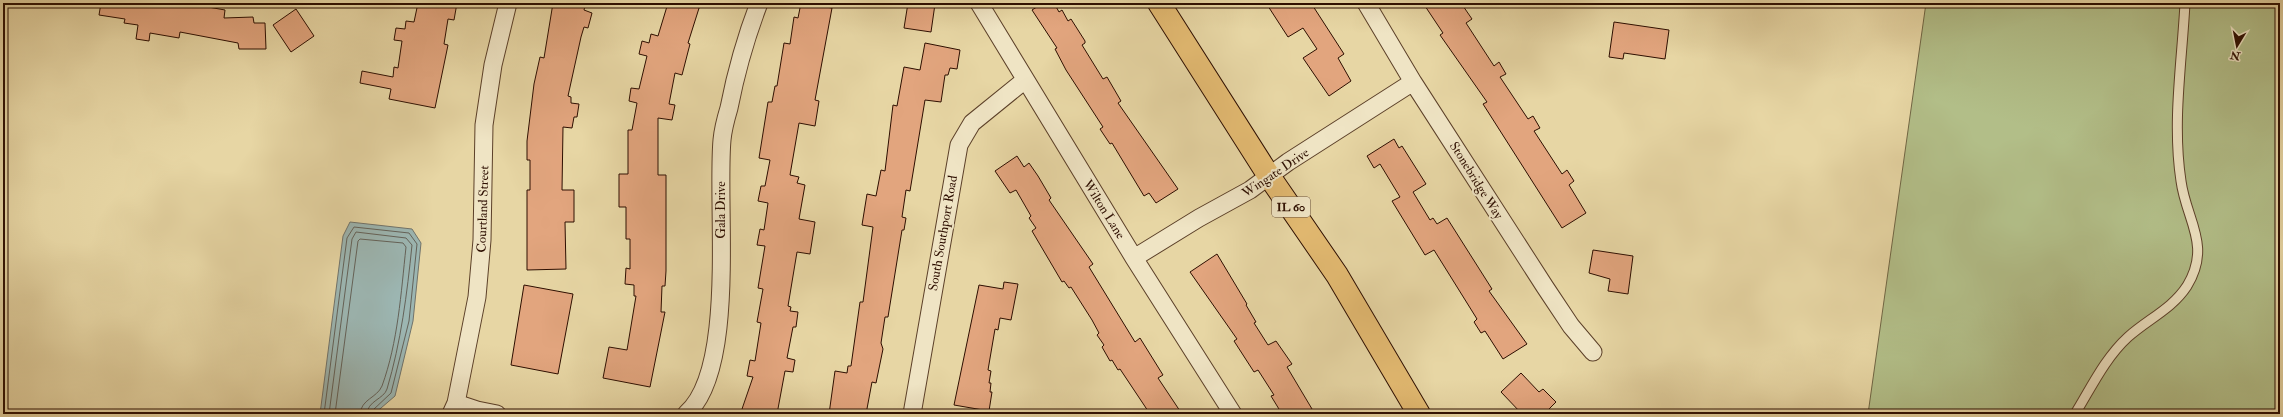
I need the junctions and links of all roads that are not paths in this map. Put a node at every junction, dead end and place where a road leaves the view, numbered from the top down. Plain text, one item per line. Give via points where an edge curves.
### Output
1 (508, 3) edge
2 (759, 3) edge
3 (979, 3) edge
4 (1159, 3) edge
5 (1366, 3) edge
6 (2185, 3) edge
7 (1025, 80) junction
8 (1413, 82) junction
9 (1270, 176) junction
10 (1134, 258) junction
11 (1593, 352) dead end
12 (454, 408) edge
13 (498, 414) edge
14 (686, 414) edge
15 (912, 414) edge
16 (1233, 414) edge
17 (1419, 414) edge
18 (2075, 414) edge

1 - 12 street, Courtland Street via 493,65 484,125 482,240 477,297
2 - 14 street, Gala Drive via 735,78 722,139 719,198 721,274 716,349 707,383 694,408
3 - 7 street, Wilton Lane
4 - 9 main road, IL 60
5 - 8 street, Stonebridge Way
6 - 18 lane via 2179,84 2178,149 2181,182 2198,240 2196,262 2187,285 2172,305 2128,337 2103,366
7 - 10 street, Wilton Lane
7 - 15 street, South Southport Road via 972,122 959,145
8 - 9 street, Wingate Drive
8 - 11 street, Stonebridge Way via 1571,326
9 - 10 street, Wingate Drive
9 - 17 main road, IL 60 via 1337,275
10 - 16 street, Wilton Lane
12 - 13 street

